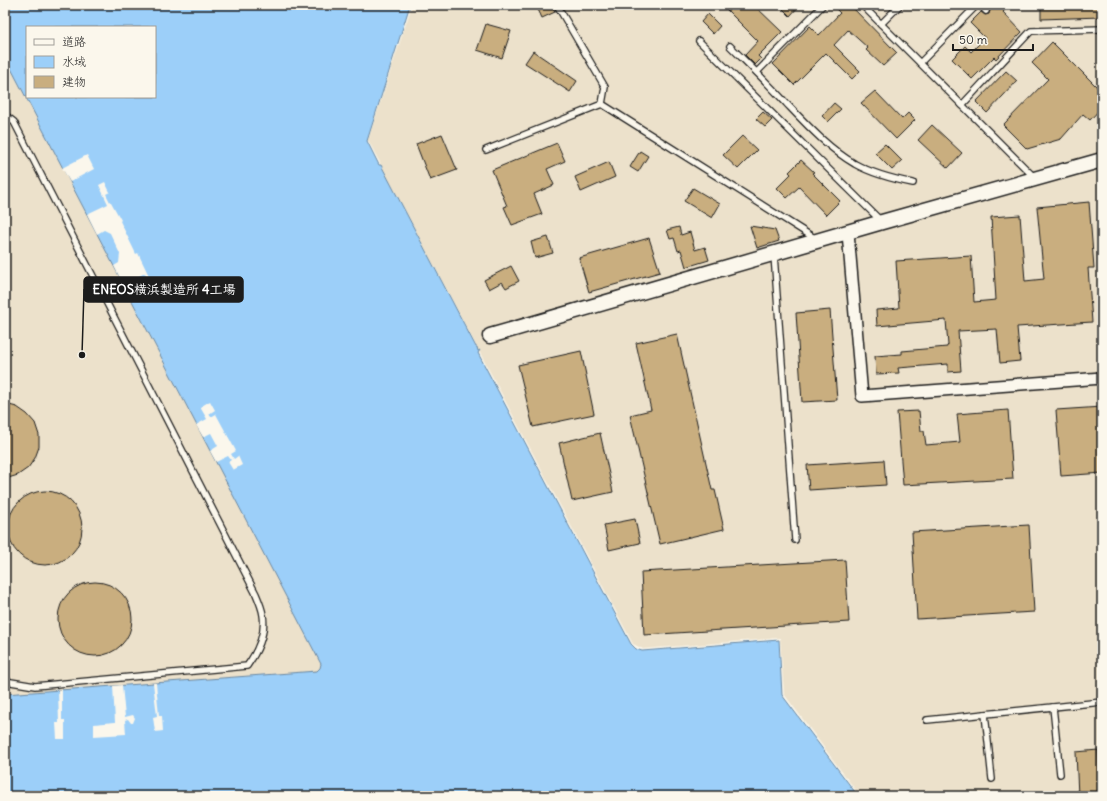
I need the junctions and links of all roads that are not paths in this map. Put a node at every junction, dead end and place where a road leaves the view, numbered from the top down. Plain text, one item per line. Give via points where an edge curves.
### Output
1 (557, 5) edge
2 (823, 5) edge
3 (862, 5) edge
4 (900, 5) edge
5 (977, 5) edge
6 (980, 5) edge
7 (986, 10) dead end
8 (881, 24) junction
9 (1102, 29) edge
10 (699, 41) dead end
11 (730, 46) dead end
12 (920, 63) junction
13 (757, 72) junction
14 (602, 104) junction
15 (962, 105) junction
16 (5, 115) edge
17 (486, 150) dead end
18 (1102, 160) edge
19 (1035, 178) junction
20 (913, 182) dead end
21 (882, 222) junction
22 (848, 233) junction
23 (820, 241) junction
24 (774, 254) junction
25 (490, 336) dead end
26 (1102, 378) edge
27 (795, 540) dead end
28 (5, 682) edge
29 (1102, 702) edge
30 (1053, 707) junction
31 (985, 714) junction
32 (927, 720) dead end
33 (1060, 774) dead end
34 (992, 779) dead end

1 - 14 lane via 605,87
2 - 13 lane
3 - 8 lane
4 - 8 lane
5 - 12 lane
6 - 7 lane
8 - 12 lane
9 - 15 lane via 1031,31
10 - 21 lane
11 - 13 lane
12 - 15 lane
13 - 20 lane via 822,140 837,152 855,164 882,175
14 - 17 lane
14 - 23 lane
15 - 19 lane
16 - 28 lane via 14,122 256,594 263,616 262,637 248,666 35,686
18 - 19 street
19 - 21 street
21 - 22 street
22 - 23 street
22 - 26 street via 862,396
23 - 24 street
24 - 25 street
24 - 27 lane
29 - 30 lane
30 - 31 lane
30 - 33 lane
31 - 32 lane
31 - 34 lane

